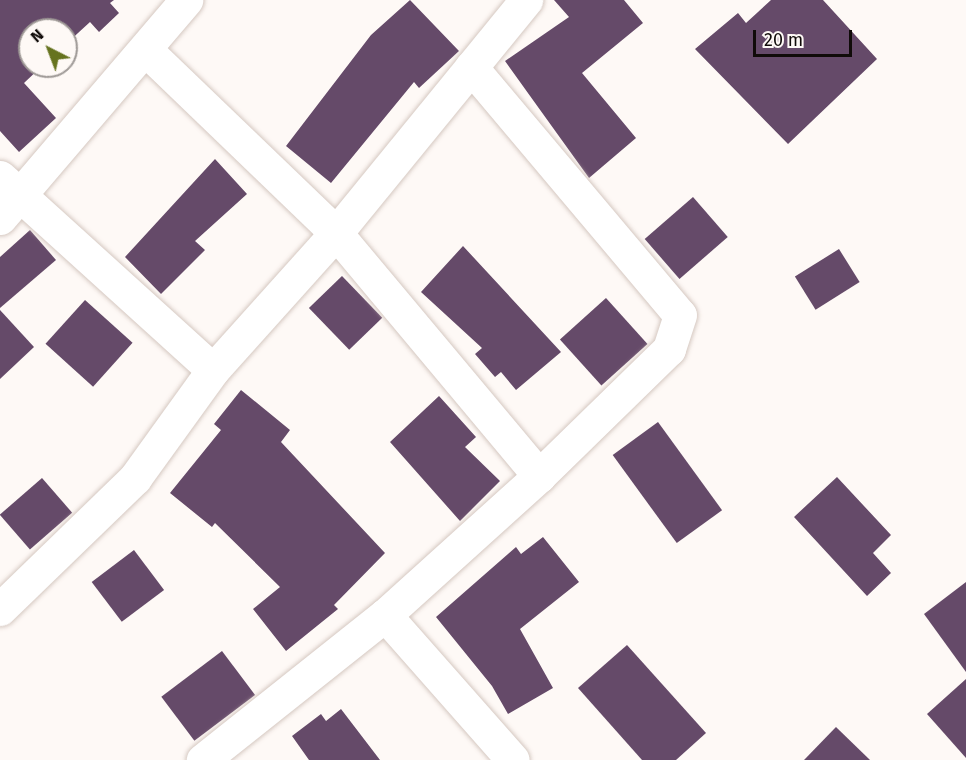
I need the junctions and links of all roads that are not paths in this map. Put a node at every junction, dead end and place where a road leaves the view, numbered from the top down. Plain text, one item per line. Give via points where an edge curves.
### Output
1 (186, 0) edge
2 (526, 0) edge
3 (146, 50) junction
4 (471, 67) junction
5 (6, 197) edge
6 (336, 233) junction
7 (213, 370) junction
8 (539, 476) junction
9 (0, 609) edge
10 (385, 615) junction
11 (203, 760) edge
12 (513, 760) edge

1 - 3 street
2 - 4 street
3 - 5 street
3 - 6 street
4 - 6 street
4 - 8 street via 680,315 669,349
5 - 7 street
6 - 7 street
6 - 8 street
7 - 9 street via 135,478
8 - 10 street
10 - 11 street
10 - 12 street

